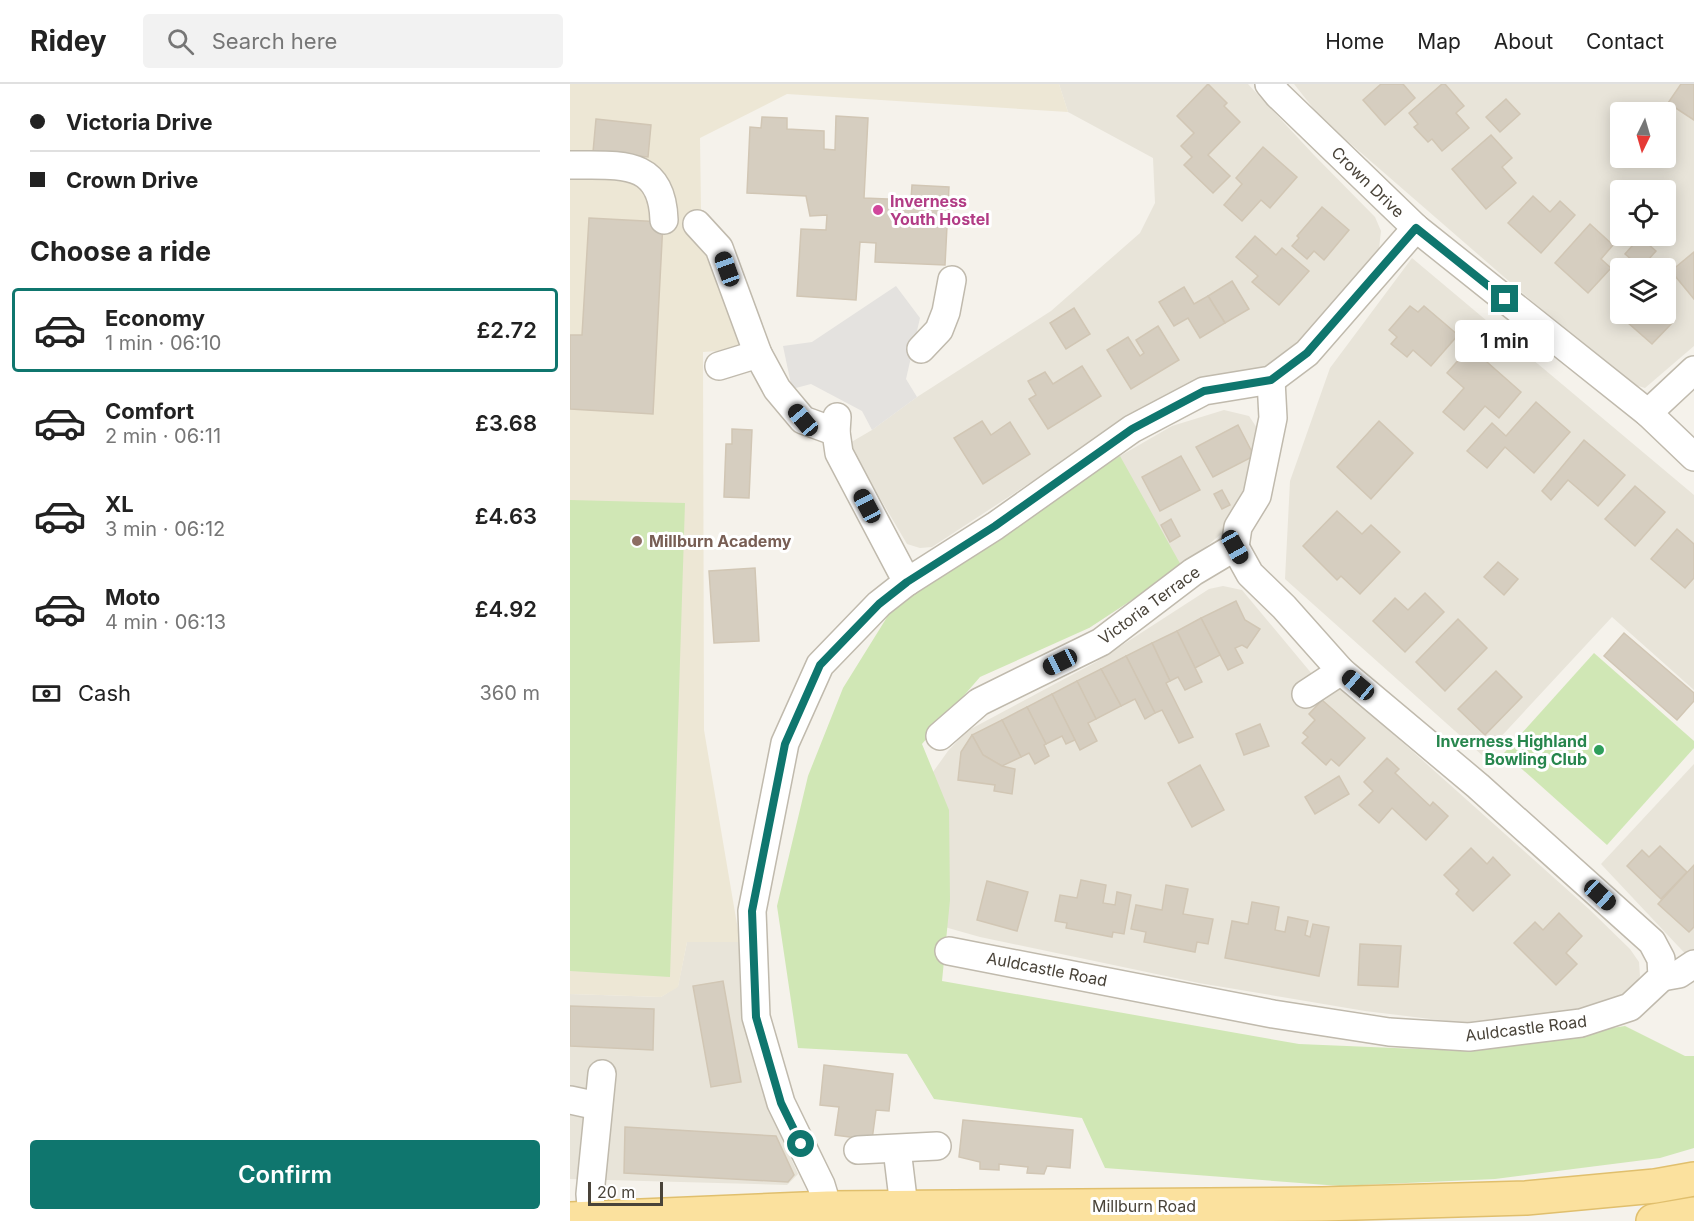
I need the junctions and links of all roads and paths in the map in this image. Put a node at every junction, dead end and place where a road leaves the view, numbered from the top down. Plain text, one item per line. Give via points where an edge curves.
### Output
1 (1269, 84) edge
2 (570, 165) edge
3 (664, 220) dead end
4 (697, 224) dead end
5 (1416, 228) junction
6 (952, 280) dead end
7 (921, 349) dead end
8 (758, 354) junction
9 (719, 366) dead end
10 (1694, 370) edge
11 (1271, 380) junction
12 (1648, 413) junction
13 (1694, 457) edge
14 (1235, 547) junction
15 (907, 582) junction
16 (1341, 671) junction
17 (1306, 694) dead end
18 (940, 736) dead end
19 (949, 951) dead end
20 (1694, 964) edge
21 (1662, 977) junction
22 (602, 1074) dead end
23 (570, 1100) edge
24 (598, 1106) junction
25 (937, 1146) dead end
26 (897, 1149) junction
27 (858, 1150) dead end
28 (1694, 1179) edge
29 (580, 1206) edge
30 (904, 1207) junction
31 (829, 1214) edge
32 (1694, 1214) edge
33 (1653, 1221) edge

1 - 5 street, Crown Drive
2 - 3 street via 627,166 644,173 658,188
4 - 8 street via 719,248
5 - 11 street via 1307,353
5 - 12 street, Crown Drive
6 - 7 street via 939,330
8 - 9 street
8 - 15 street via 777,389 803,420 837,424 839,453
10 - 12 street
11 - 14 street via 1273,418 1257,496 1238,527
11 - 15 street via 1204,391 1132,429 995,526
12 - 13 street, Crown Drive
14 - 16 street via 1250,574
14 - 18 street, Victoria Terrace via 1193,572 1101,642 979,702
15 - 31 street via 879,604 820,665 785,744 752,911 756,1017 781,1103 821,1185
16 - 17 street
16 - 21 street via 1478,786 1652,942 1661,959
19 - 21 street, Auldcastle Road via 1273,1014 1389,1032 1469,1037 1581,1023 1630,1007
20 - 21 street via 1679,974
22 - 24 street
23 - 24 street
24 - 29 street
25 - 26 street
26 - 27 street
26 - 30 street
28 - 30 main road, Millburn Road via 1526,1198 1322,1204
29 - 31 main road, Millburn Road
30 - 31 main road, Millburn Road
32 - 33 main road

